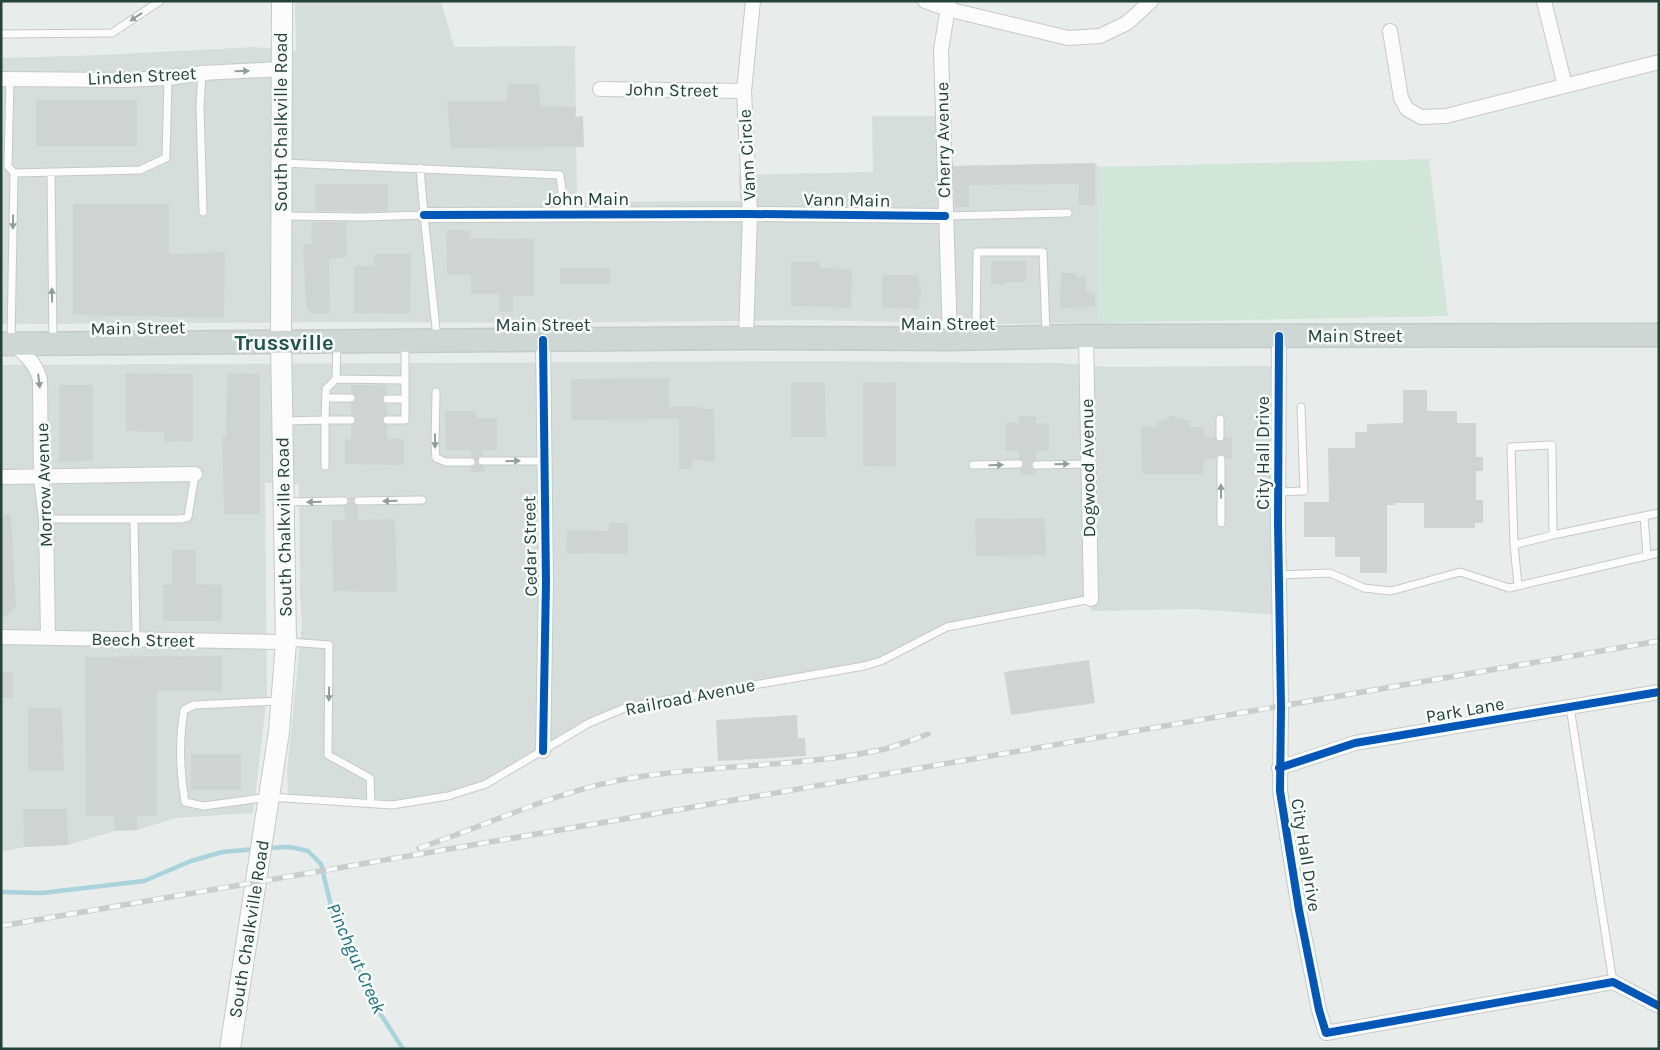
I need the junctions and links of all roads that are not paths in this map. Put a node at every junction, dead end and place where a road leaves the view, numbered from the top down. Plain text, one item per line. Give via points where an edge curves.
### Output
1 (160, 1) edge
2 (282, 1) edge
3 (752, 1) edge
4 (925, 1) edge
5 (1151, 1) edge
6 (1544, 1) edge
7 (948, 5) edge
8 (1390, 31) dead end
9 (1, 34) edge
10 (1659, 62) edge
11 (282, 69) junction
12 (202, 73) junction
13 (168, 78) junction
14 (5, 79) edge
15 (1566, 86) junction
16 (600, 90) dead end
17 (744, 91) junction
18 (282, 163) junction
19 (420, 168) junction
20 (51, 172) junction
21 (14, 174) junction
22 (203, 212) dead end
23 (1068, 213) dead end
24 (750, 214) junction
25 (424, 215) junction
26 (565, 215) junction
27 (281, 216) junction
28 (945, 216) junction
29 (1086, 336) junction
30 (1280, 336) junction
31 (1659, 336) edge
32 (1046, 337) junction
33 (746, 338) junction
34 (976, 339) junction
35 (405, 340) junction
36 (437, 340) junction
37 (543, 340) junction
38 (950, 340) junction
39 (280, 341) junction
40 (337, 341) junction
41 (6, 344) edge
42 (53, 344) junction
43 (336, 380) junction
44 (405, 380) junction
45 (436, 392) dead end
46 (326, 398) junction
47 (351, 398) dead end
48 (387, 399) dead end
49 (404, 399) junction
50 (1301, 407) dead end
51 (1220, 419) dead end
52 (282, 420) junction
53 (325, 420) junction
54 (351, 420) dead end
55 (387, 420) dead end
56 (1220, 437) dead end
57 (1220, 459) dead end
58 (482, 461) dead end
59 (544, 461) junction
60 (471, 462) dead end
61 (1020, 464) dead end
62 (1088, 464) junction
63 (1036, 465) dead end
64 (325, 466) dead end
65 (973, 466) dead end
66 (194, 474) joint
67 (1, 477) edge
68 (41, 477) junction
69 (1278, 492) junction
70 (422, 500) dead end
71 (358, 501) dead end
72 (284, 502) junction
73 (344, 502) dead end
74 (1659, 513) edge
75 (1644, 516) junction
76 (46, 519) junction
77 (134, 519) junction
78 (1221, 522) dead end
79 (1553, 535) junction
80 (1514, 546) junction
81 (1659, 553) edge
82 (1647, 556) junction
83 (1279, 575) junction
84 (1518, 586) junction
85 (1091, 599) joint
86 (1, 637) edge
87 (48, 637) junction
88 (136, 640) junction
89 (286, 642) junction
90 (1659, 692) edge
91 (282, 701) junction
92 (1570, 707) junction
93 (544, 751) junction
94 (1279, 768) junction
95 (269, 797) junction
96 (371, 804) junction
97 (1613, 982) junction
98 (1659, 1006) edge
99 (230, 1049) edge

1 -> 9 lane via 112,33
2 - 11 main road, South Chalkville Road
3 - 17 street, Vann Circle
4 - 7 street
5 - 7 street via 1127,23 1100,36 1068,38
6 - 15 street
7 - 28 street, Cherry Avenue via 941,50
8 - 15 street via 1401,98 1406,109 1421,117 1446,116
10 - 15 street
12 -> 11 street, Linden Street
11 - 18 main road, South Chalkville Road
12 - 13 street, Linden Street
12 - 22 lane
13 - 14 street, Linden Street
13 - 20 lane via 166,158 140,170
14 - 21 lane via 8,166
16 - 17 street, John Street
17 - 24 street, Vann Circle
18 - 19 lane
18 - 27 main road, South Chalkville Road
19 - 25 lane
19 - 26 lane via 560,176
20 - 21 lane
42 -> 20 lane
21 -> 41 lane
23 - 28 lane
24 - 26 street, John Main
24 - 28 street, Vann Main
24 - 33 street, Vann Circle
25 - 26 street, John Main
25 - 27 lane
25 - 36 lane
27 - 39 main road, South Chalkville Road
28 - 38 street, Cherry Avenue
29 - 30 main road, Main Street
29 - 32 main road, Main Street
29 - 62 street, Dogwood Avenue
30 - 31 main road, Main Street
30 - 69 street, City Hall Drive
32 - 34 main road, Main Street
32 - 34 lane via 1043,252 977,252
33 - 37 main road, Main Street
33 - 38 main road, Main Street
34 - 38 main road, Main Street
35 - 36 main road, Main Street
35 - 40 main road, Main Street
35 - 44 lane
36 - 37 main road, Main Street
37 - 59 street, Cedar Street
39 - 40 main road, Main Street
39 - 42 main road, Main Street
39 - 52 main road, South Chalkville Road
40 - 43 lane
41 - 42 main road, Main Street
41 -> 68 street, Morrow Avenue via 31,360 40,379
43 - 44 lane
43 - 46 lane via 326,389
44 - 49 lane
45 -> 60 lane via 436,458 446,462
46 - 47 lane
46 - 53 lane
48 - 49 lane
49 - 55 lane via 404,420
50 - 69 lane via 1304,491
51 - 56 lane
52 - 53 lane
52 - 72 main road, South Chalkville Road
53 - 54 lane
53 - 64 lane
78 -> 57 lane
58 -> 59 lane
59 - 93 street, Cedar Street
65 -> 61 lane
63 -> 62 lane
62 - 85 street, Dogwood Avenue
66 - 68 street
66 - 77 lane via 188,516 180,519
67 - 68 street
68 - 76 street, Morrow Avenue
69 - 83 street, City Hall Drive
70 -> 71 lane
73 -> 72 lane
72 - 89 main road, South Chalkville Road
74 - 75 lane
75 - 79 lane
75 - 82 lane
76 - 77 lane
76 - 87 street, Morrow Avenue
77 - 88 lane
79 - 80 lane
79 - 80 lane via 1552,445 1511,447
80 - 84 lane
81 - 82 lane
82 - 84 lane
83 - 84 lane via 1330,573 1364,588 1391,591 1460,572 1509,588
83 - 94 street, City Hall Drive
85 - 93 lane, Railroad Avenue via 947,627 864,666 627,708 588,723
86 - 87 street, Beech Street
87 - 88 street, Beech Street
88 - 89 street, Beech Street
89 - 91 main road, South Chalkville Road
89 -> 96 lane via 329,645 328,755 370,778
90 - 92 street, Park Lane
91 - 95 main road, South Chalkville Road
91 - 95 lane, Railroad Avenue via 194,704 184,710 184,802 204,806
92 - 94 street, Park Lane via 1355,743
92 - 97 lane
93 - 96 lane, Railroad Avenue via 486,784 448,796 392,805
94 - 97 street, City Hall Drive via 1299,910 1326,1033
95 - 96 lane, Railroad Avenue
95 - 99 main road, South Chalkville Road
97 - 98 street

